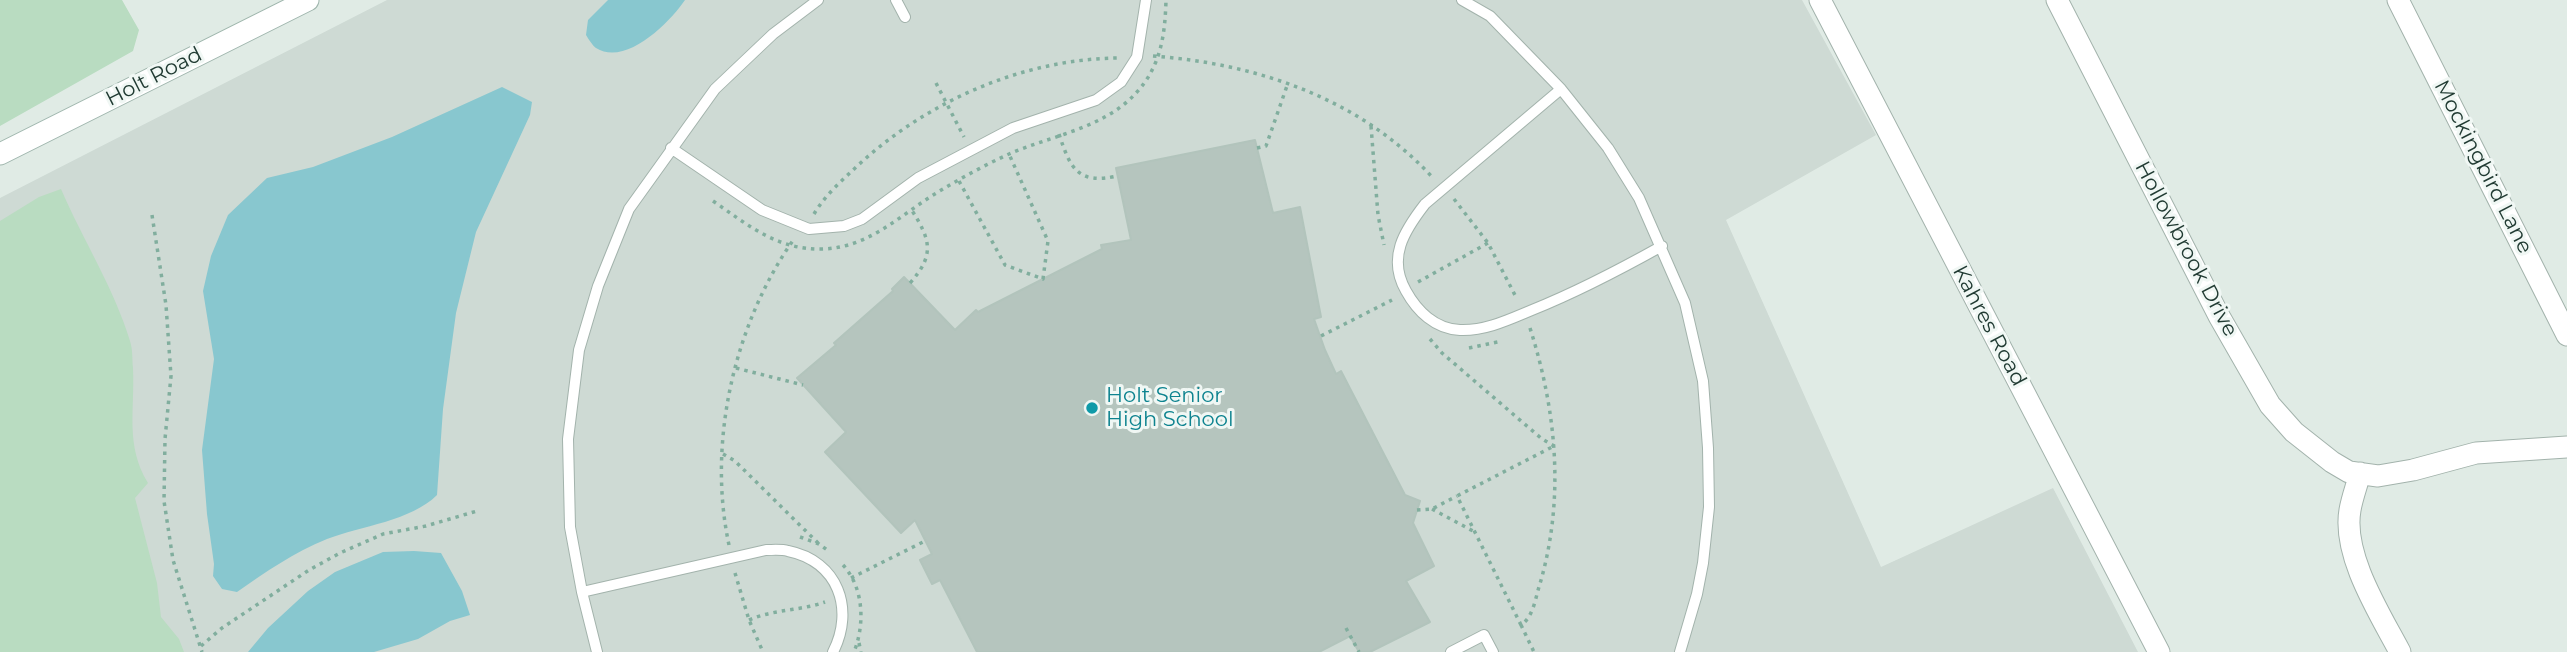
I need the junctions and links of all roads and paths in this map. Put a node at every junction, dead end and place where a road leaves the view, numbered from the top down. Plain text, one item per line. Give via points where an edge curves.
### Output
1 (308, 0) edge
2 (818, 0) edge
3 (896, 0) edge
4 (1146, 0) edge
5 (1462, 0) edge
6 (1820, 0) edge
7 (2057, 0) edge
8 (2399, 0) edge
9 (905, 17) dead end
10 (1137, 57) junction
11 (936, 83) dead end
12 (1288, 83) junction
13 (1561, 89) junction
14 (946, 103) junction
15 (1371, 126) junction
16 (1059, 134) dead end
17 (671, 148) junction
18 (1257, 148) dead end
19 (970, 150) junction
20 (0, 154) edge
21 (1009, 154) dead end
22 (980, 169) dead end
23 (1118, 176) dead end
24 (1434, 178) junction
25 (959, 181) dead end
26 (1426, 186) dead end
27 (1443, 188) junction
28 (911, 209) dead end
29 (152, 215) dead end
30 (803, 227) junction
31 (1387, 240) dead end
32 (1489, 243) junction
33 (1662, 246) junction
34 (1418, 282) dead end
35 (910, 283) dead end
36 (1389, 295) dead end
37 (1392, 300) junction
38 (1395, 307) dead end
39 (1524, 314) junction
40 (1530, 329) junction
41 (1521, 333) dead end
42 (1423, 335) dead end
43 (2567, 335) edge
44 (1321, 336) dead end
45 (1430, 339) junction
46 (1508, 339) dead end
47 (1437, 341) dead end
48 (1463, 348) dead end
49 (736, 369) junction
50 (803, 385) dead end
51 (1554, 446) junction
52 (2567, 447) edge
53 (723, 454) junction
54 (2355, 473) junction
55 (1457, 496) junction
56 (1432, 509) junction
57 (1417, 510) dead end
58 (477, 511) dead end
59 (1474, 531) junction
60 (819, 544) dead end
61 (732, 558) junction
62 (582, 592) junction
63 (1521, 625) junction
64 (1346, 628) dead end
65 (858, 641) dead end
66 (201, 646) junction
67 (202, 652) edge
68 (597, 652) edge
69 (763, 652) edge
70 (833, 652) edge
71 (861, 652) edge
72 (1359, 652) edge
73 (1451, 652) edge
74 (1493, 652) edge
75 (1534, 652) edge
76 (1680, 652) edge
77 (2159, 652) edge
78 (2400, 652) edge

1 - 20 street, Holt Road
2 - 17 lane via 773,34 715,89
3 - 9 lane
4 - 10 lane
5 - 13 lane via 1490,16
6 - 77 street, Kahres Road
7 - 54 street, Hollowbrook Drive via 2270,405 2294,432 2332,462
8 - 43 street, Mockingbird Lane
10 - 12 path via 1217,63
10 - 14 path via 1100,57 1034,69
10 - 19 lane via 1121,82 1096,100 1013,128
11 - 14 path
12 - 15 path
12 - 18 path via 1266,146
13 - 27 lane
13 - 33 lane via 1608,148
14 - 19 path
14 - 30 path via 862,161
15 - 24 path
15 - 31 path via 1385,249
16 - 23 path via 1068,161 1079,173 1104,179
17 - 30 lane via 762,210
17 - 62 lane via 628,209 579,349 568,439 570,527
19 - 22 path
19 - 30 lane via 918,178 862,219 844,226
21 - 25 path via 1048,242 1043,279 1005,265
24 - 26 path
24 - 27 path
27 - 32 path
27 - 39 lane via 1407,227 1396,253 1400,281 1415,308 1435,324 1457,330 1485,329
28 - 35 path via 922,227 928,255
29 - 66 path via 172,376 164,501 173,560
30 - 49 path via 764,292
32 - 34 path
32 - 39 path
33 - 39 lane
33 - 76 lane via 1685,303 1703,381 1708,448 1709,507 1703,563
36 - 37 path
37 - 38 path
37 - 44 path
39 - 40 path
40 - 41 path
40 - 51 path via 1549,396
42 - 45 path
45 - 47 path
45 - 51 path
46 - 48 path
49 - 50 path
49 - 53 path via 726,411
51 - 55 path
51 - 63 path via 1549,549 1531,614
52 - 54 street via 2476,453 2378,476
53 - 60 path
53 - 61 path
54 - 78 street via 2349,513 2359,572
55 - 56 path
55 - 59 path
56 - 57 path
56 - 59 path
58 - 66 path via 383,534 340,553
59 - 63 path
61 - 62 lane
61 - 69 path
61 - 70 lane via 766,550 787,551 814,561 841,595 842,634
62 - 68 lane
63 - 75 path
64 - 72 path
65 - 71 path
66 - 67 path
73 - 74 lane via 1484,635

